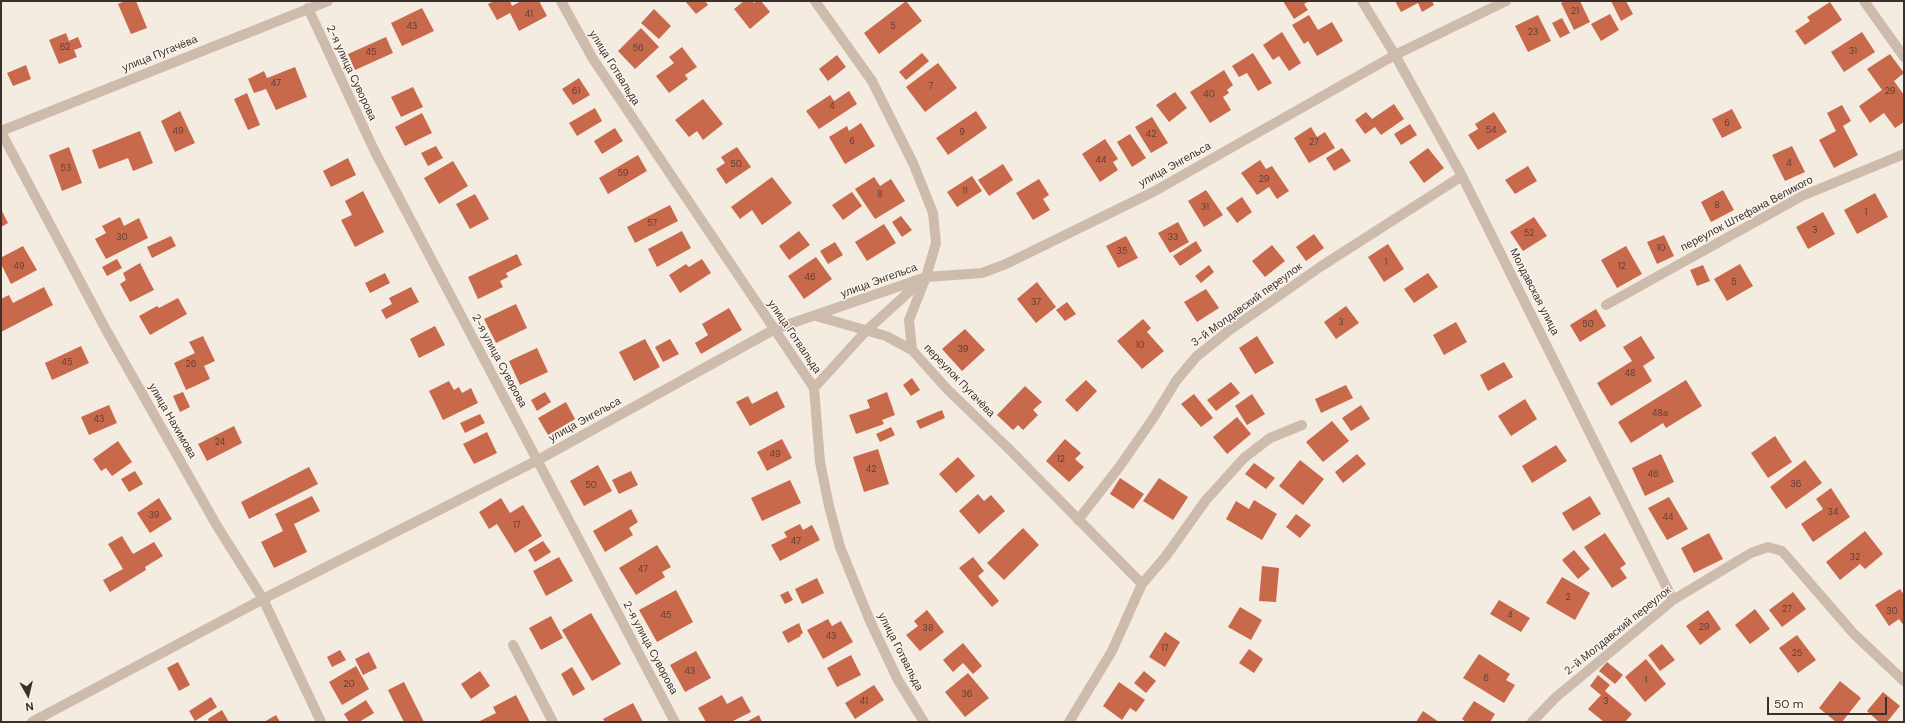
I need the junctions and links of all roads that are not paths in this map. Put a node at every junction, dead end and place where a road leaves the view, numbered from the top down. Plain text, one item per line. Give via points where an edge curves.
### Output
1 (328, 1) edge
2 (561, 1) edge
3 (815, 1) edge
4 (1362, 1) edge
5 (1506, 1) edge
6 (1864, 1) edge
7 (308, 8) junction
8 (1395, 55) junction
9 (1904, 57) edge
10 (1, 132) edge
11 (1904, 154) edge
12 (1462, 176) junction
13 (926, 277) junction
14 (1606, 305) dead end
15 (816, 316) junction
16 (775, 330) junction
17 (866, 331) junction
18 (912, 350) junction
19 (814, 388) junction
20 (1302, 425) dead end
21 (538, 460) junction
22 (1078, 520) junction
23 (1142, 584) junction
24 (262, 599) junction
25 (1673, 600) junction
26 (513, 645) dead end
27 (1904, 681) edge
28 (32, 722) edge
29 (321, 722) edge
30 (553, 722) edge
31 (675, 722) edge
32 (924, 722) edge
33 (1069, 722) edge
34 (1532, 722) edge

1 - 7 street, улица Пугачёва
2 - 16 street, улица Готвальда via 593,59
3 - 13 street, переулок Пугачёва via 872,80 916,170 933,213 936,243
4 - 8 street, Молдавская улица
5 - 8 street, улица Энгельса
6 - 9 street
7 - 10 street, улица Пугачёва
7 - 21 street, 2-я улица Суворова via 375,152
8 - 12 street, Молдавская улица
8 - 13 street, улица Энгельса via 1153,192 1006,264 982,273
10 - 24 street, улица Нахимова via 109,335 217,526
11 - 14 street, переулок Штефана Великого via 1802,196
12 - 22 street, 3-й Молдавский переулок via 1320,267 1227,332 1196,357 1176,381 1120,466
12 - 25 street, Молдавская улица
13 - 15 street, улица Энгельса
13 - 17 street
13 - 18 street, переулок Пугачёва via 909,320
15 - 16 street, улица Энгельса
15 - 17 street
16 - 19 street, улица Готвальда
16 - 21 street, улица Энгельса
17 - 18 street via 886,336
17 - 19 street
18 - 22 street, переулок Пугачёва via 948,390
19 - 32 street, улица Готвальда via 820,462 840,547 870,621 898,680
20 - 23 street via 1270,438 1244,458 1206,500 1166,556
21 - 24 street, улица Энгельса
21 - 31 street, 2-я улица Суворова
22 - 23 street, переулок Пугачёва
23 - 33 street via 1112,651
24 - 28 street, улица Энгельса
24 - 29 street, улица Нахимова
25 - 27 street, 2-й Молдавский переулок via 1751,553 1768,547 1782,551 1854,634
25 - 34 street, 2-й Молдавский переулок via 1555,698
26 - 30 street

